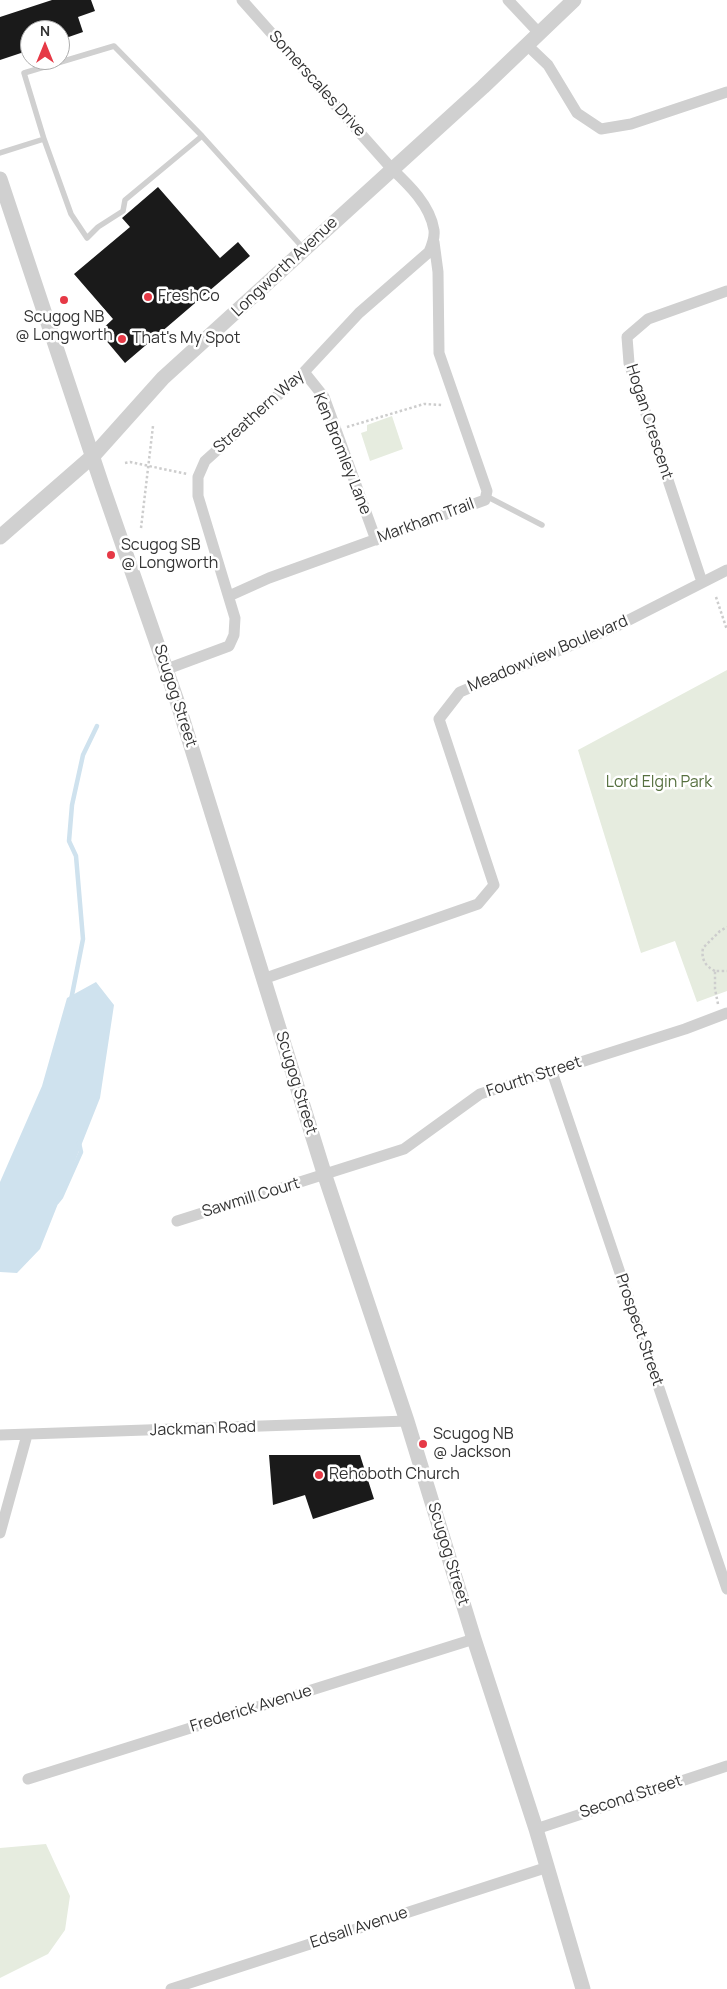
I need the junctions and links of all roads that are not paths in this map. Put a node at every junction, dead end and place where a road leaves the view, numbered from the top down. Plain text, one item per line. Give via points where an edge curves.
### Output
1 (242, 0) edge
2 (508, 0) edge
3 (574, 0) edge
4 (538, 32) junction
5 (527, 45) junction
6 (727, 92) edge
7 (202, 136) junction
8 (44, 139) junction
9 (0, 153) edge
10 (392, 169) junction
11 (0, 179) edge
12 (434, 240) junction
13 (304, 250) junction
14 (727, 291) edge
15 (304, 372) junction
16 (94, 455) junction
17 (486, 496) junction
18 (542, 525) dead end
19 (0, 537) edge
20 (376, 540) junction
21 (727, 570) edge
22 (702, 582) junction
23 (229, 596) junction
24 (167, 669) junction
25 (263, 979) junction
26 (724, 1014) edge
27 (552, 1072) junction
28 (325, 1176) junction
29 (177, 1221) dead end
30 (407, 1421) junction
31 (0, 1435) edge
32 (27, 1435) junction
33 (0, 1533) edge
34 (727, 1587) edge
35 (474, 1639) junction
36 (727, 1766) edge
37 (28, 1779) dead end
38 (536, 1829) junction
39 (548, 1867) junction
40 (171, 1989) edge
41 (583, 1989) edge

1 - 10 street, Somerscales Drive
2 - 4 street
3 - 4 street, Longworth Avenue
4 - 5 street, Longworth Avenue
5 - 6 street via 548,65 577,113 600,129 631,124
5 - 10 street, Longworth Avenue
7 - 8 lane via 125,200 123,210 87,238 70,214
7 - 8 lane via 114,46 24,73
7 - 13 lane
8 - 9 lane
10 - 12 street via 410,186 427,210
10 - 13 street, Longworth Avenue
11 - 16 street, Scugog Street
12 - 15 street, Streathern Way via 429,252 359,313
12 - 17 street, Markham Trail via 440,353 487,490
13 - 16 street, Longworth Avenue via 163,378
14 - 22 street, Hogan Crescent via 648,319 627,337 629,364
15 - 20 street, Ken Bromley Lane via 324,397
15 - 23 street, Streathern Way via 205,461 198,477 198,496
16 - 19 street, Longworth Avenue
16 - 24 street, Scugog Street
17 - 18 lane
17 - 20 street, Markham Trail via 485,500
20 - 23 street, Markham Trail via 269,578
21 - 22 street, Meadowview Boulevard
22 - 25 street, Meadowview Boulevard via 615,627 460,692 440,719 494,884 478,904
23 - 24 street via 234,618 230,646
24 - 25 street, Scugog Street
25 - 28 street, Scugog Street
26 - 27 street, Fourth Street
27 - 28 street, Fourth Street via 480,1094 404,1149
27 - 34 street, Prospect Street
28 - 29 street, Sawmill Court
28 - 30 street, Scugog Street
30 - 32 street, Jackman Road
30 - 35 street, Scugog Street
31 - 32 street, Jackman Road
32 - 33 street
35 - 37 street, Frederick Avenue
35 - 38 street, Scugog Street
36 - 38 street, Second Street
38 - 39 street, Scugog Street
39 - 40 street, Edsall Avenue
39 - 41 street, Scugog Street

